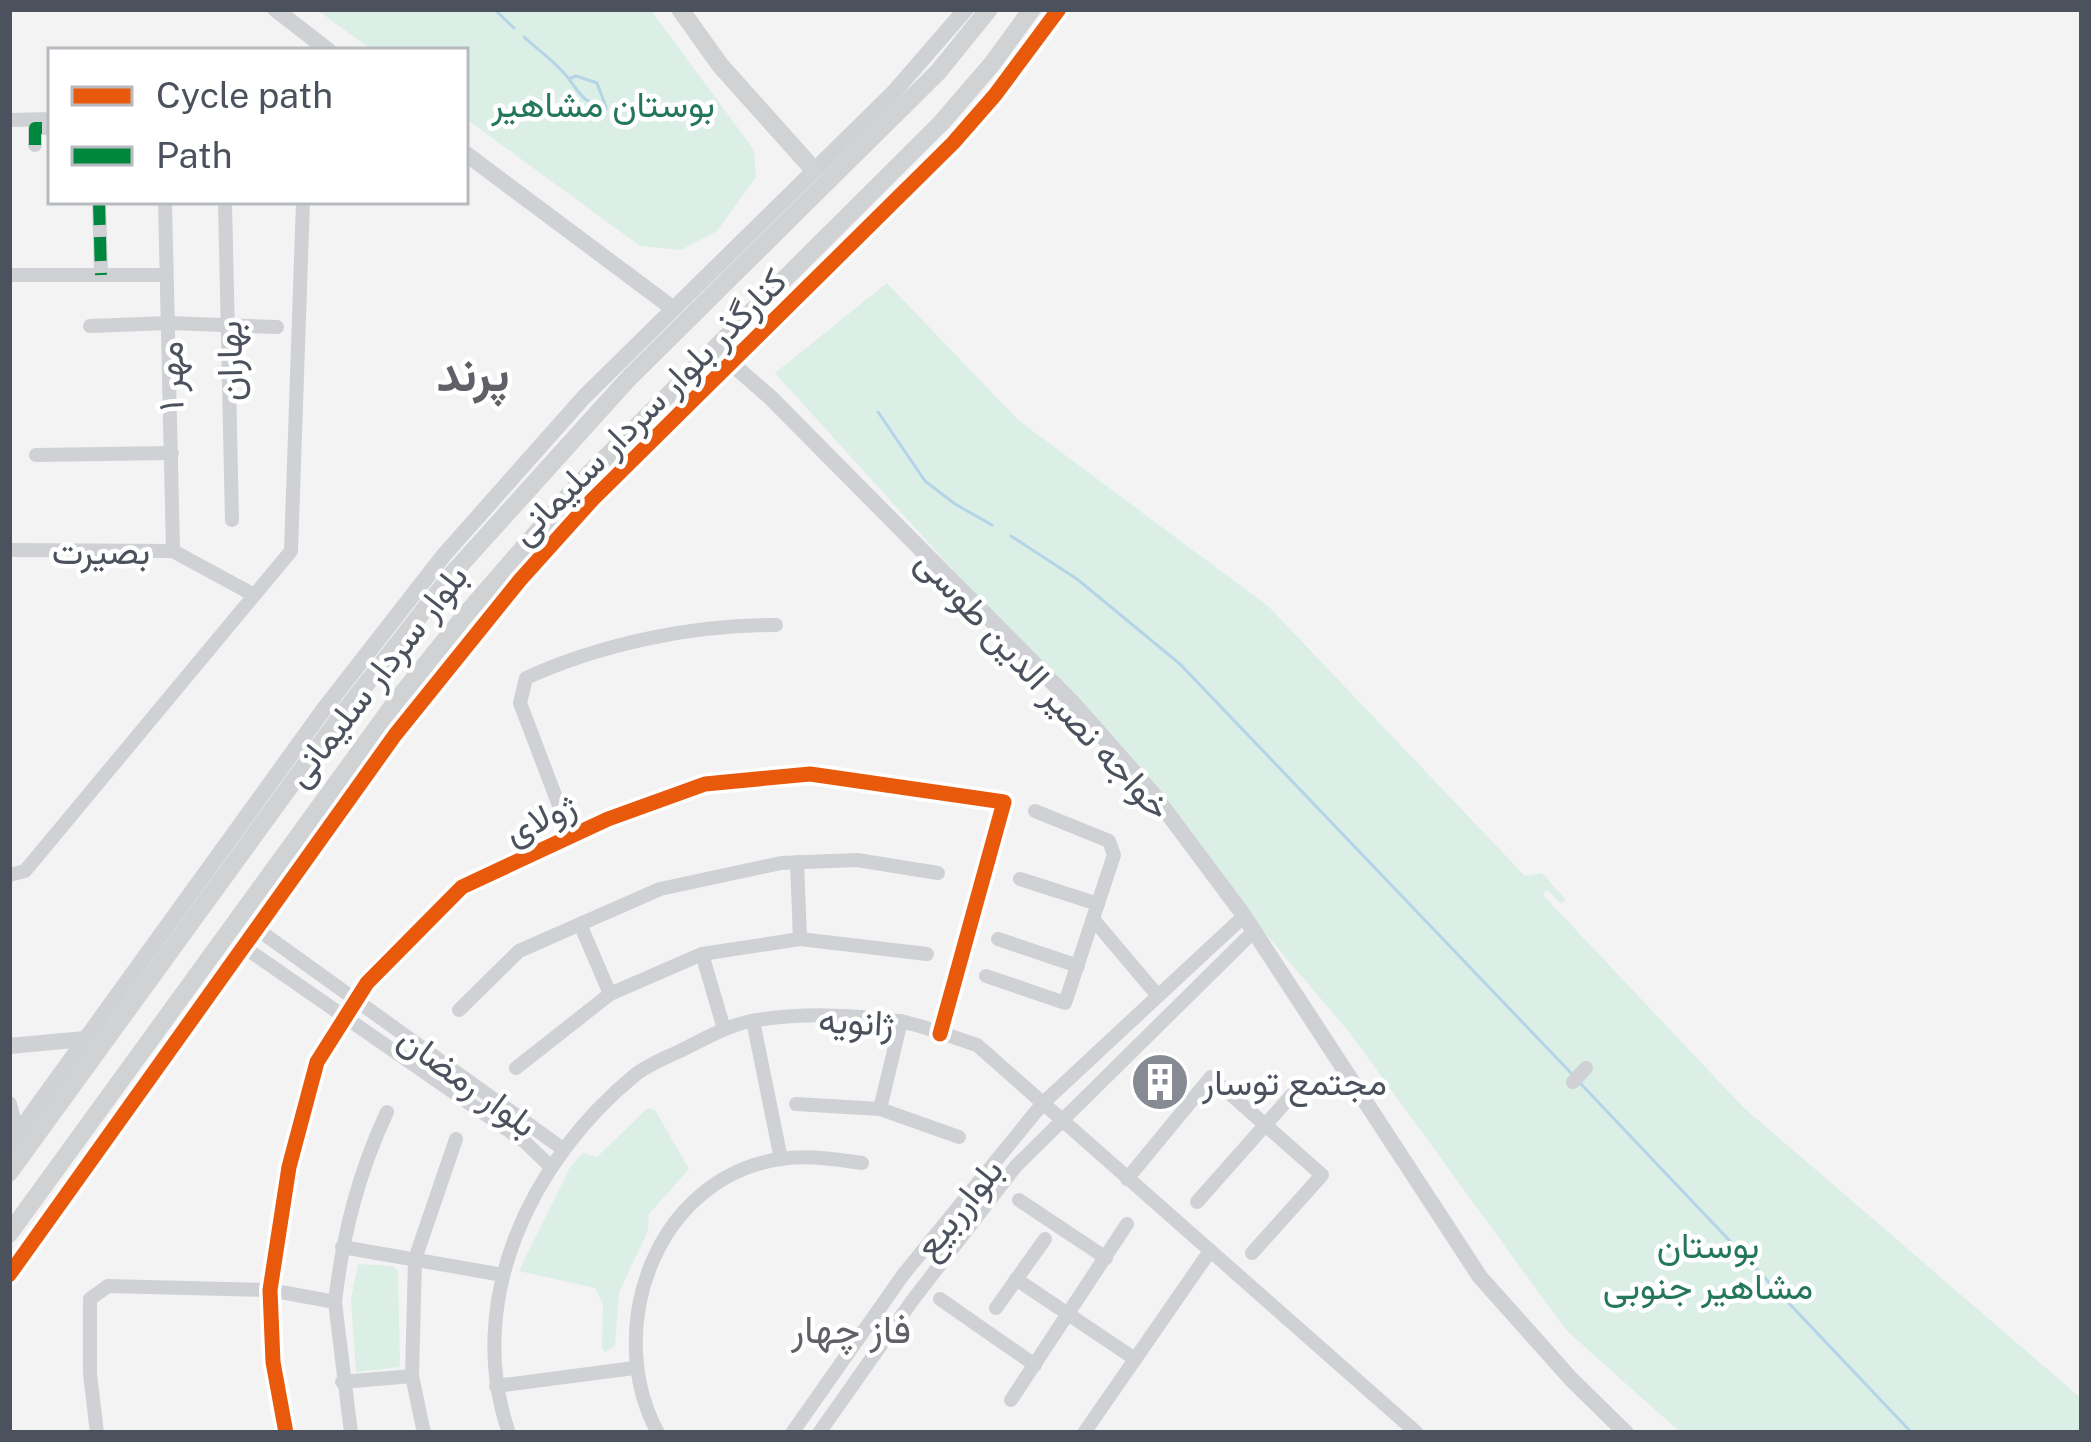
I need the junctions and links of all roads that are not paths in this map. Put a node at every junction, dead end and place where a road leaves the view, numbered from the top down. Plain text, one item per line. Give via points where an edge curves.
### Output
1 (274, 9) edge
2 (680, 9) edge
3 (966, 9) edge
4 (989, 9) edge
5 (1032, 9) edge
6 (1059, 9) edge
7 (325, 48) edge
8 (48, 119) edge
9 (9, 120) edge
10 (48, 128) edge
11 (35, 145) dead end
12 (468, 156) edge
13 (813, 169) junction
14 (100, 204) edge
15 (165, 204) edge
16 (225, 204) edge
17 (303, 204) edge
18 (753, 227) junction
19 (736, 271) junction
20 (9, 275) edge
21 (100, 275) junction
22 (166, 275) junction
23 (671, 308) junction
24 (169, 322) junction
25 (90, 326) dead end
26 (229, 326) junction
27 (277, 327) dead end
28 (731, 362) junction
29 (172, 453) junction
30 (36, 454) dead end
31 (592, 500) junction
32 (232, 520) dead end
33 (543, 523) junction
34 (9, 550) edge
35 (173, 551) junction
36 (520, 580) junction
37 (254, 595) junction
38 (776, 625) dead end
39 (1035, 811) dead end
40 (571, 837) junction
41 (797, 862) junction
42 (938, 873) dead end
43 (9, 875) edge
44 (1020, 879) dead end
45 (187, 900) junction
46 (1096, 912) junction
47 (580, 924) junction
48 (1249, 924) junction
49 (256, 928) junction
50 (182, 937) junction
51 (800, 939) junction
52 (998, 939) dead end
53 (244, 947) junction
54 (150, 949) junction
55 (702, 954) junction
56 (927, 954) dead end
57 (1078, 966) junction
58 (986, 976) dead end
59 (610, 994) junction
60 (1158, 996) junction
61 (356, 1000) junction
62 (458, 1010) dead end
63 (344, 1019) junction
64 (753, 1021) junction
65 (901, 1021) junction
66 (724, 1029) junction
67 (940, 1034) junction
68 (86, 1039) junction
69 (9, 1046) edge
70 (516, 1068) dead end
71 (1586, 1068) dead end
72 (1573, 1082) dead end
73 (1298, 1088) dead end
74 (1043, 1102) junction
75 (9, 1104) edge
76 (796, 1104) dead end
77 (880, 1108) junction
78 (387, 1112) dead end
79 (1062, 1119) junction
80 (1265, 1125) junction
81 (959, 1137) dead end
82 (456, 1139) dead end
83 (13, 1140) edge
84 (781, 1159) junction
85 (560, 1160) junction
86 (862, 1163) dead end
87 (9, 1173) edge
88 (55, 1174) junction
89 (1127, 1179) junction
90 (72, 1186) junction
91 (1019, 1200) dead end
92 (1197, 1202) dead end
93 (1127, 1224) dead end
94 (9, 1234) edge
95 (1045, 1239) dead end
96 (342, 1247) junction
97 (1210, 1251) junction
98 (1252, 1252) dead end
99 (1106, 1258) junction
100 (415, 1259) junction
101 (503, 1274) junction
102 (9, 1275) edge
103 (1016, 1279) junction
104 (894, 1288) junction
105 (269, 1290) junction
106 (940, 1299) dead end
107 (912, 1301) junction
108 (335, 1302) junction
109 (995, 1308) dead end
110 (1070, 1315) junction
111 (1135, 1359) junction
112 (1035, 1365) junction
113 (634, 1368) junction
114 (412, 1376) junction
115 (342, 1382) junction
116 (496, 1386) junction
117 (1011, 1400) dead end
118 (97, 1433) edge
119 (286, 1433) edge
120 (351, 1433) edge
121 (424, 1433) edge
122 (509, 1433) edge
123 (658, 1433) edge
124 (792, 1433) edge
125 (819, 1433) edge
126 (1084, 1433) edge
127 (1417, 1433) edge
128 (1626, 1433) edge

1 - 7 street
2 - 13 main road
3 - 13 street, کنارگذر بلوار سردار سلیمانی
4 - 19 main road, بلوار سردار سلیمانی via 938,72
5 - 33 main road, بلوار سردار سلیمانی via 942,122
6 - 28 street, کنارگذر بلوار سردار سلیمانی via 953,143
8 - 9 street
10 - 11 street via 35,128
12 - 23 street
13 - 18 street, کنارگذر بلوار سردار سلیمانی
14 - 21 street
15 - 22 street, مهر ۱
16 - 26 street, بهاران
17 - 37 street via 291,550
18 - 19 street
18 - 23 street, کنارگذر بلوار سردار سلیمانی
19 - 50 main road, بلوار سردار سلیمانی via 452,573
20 - 21 street
21 - 22 street
22 - 24 street, مهر ۱
23 - 45 street, کنارگذر بلوار سردار سلیمانی via 443,555
24 - 25 street
24 - 26 street
24 - 29 street, مهر ۱
26 - 27 street
26 - 32 street, بهاران
28 - 31 street, کنارگذر بلوار سردار سلیمانی
28 - 48 street, خواجه نصیر الدین طوسی via 1073,704 1154,795
29 - 30 street
29 - 35 street, مهر ۱
31 - 33 street
31 - 36 street, کنارگذر بلوار سردار سلیمانی
33 - 36 street
33 - 88 main road, بلوار سردار سلیمانی via 397,700
34 - 35 street, بصیرت
35 - 37 street, بصیرت
36 - 49 street, کنارگذر بلوار سردار سلیمانی
37 - 43 street via 25,871
38 - 40 street via 670,634 526,678 520,703
39 - 46 street via 1109,841 1114,855
40 - 61 street, ژولای via 462,886
40 - 67 street, ژولای via 705,784 810,774 1004,802
41 - 42 street via 857,860
41 - 47 street via 660,889
41 - 51 street
44 - 46 street
45 - 50 street
45 - 54 street, کنارگذر بلوار سردار سلیمانی
46 - 57 street
46 - 60 street
47 - 59 street
47 - 62 street via 519,951
48 - 60 street, بلوارربیع
48 - 79 street, بلوارربیع
48 - 128 street, خواجه نصیر الدین طوسی via 1480,1276
49 - 53 street, کنارگذر بلوار سردار سلیمانی
49 - 61 street, بلوار رمضان
50 - 54 street
50 - 87 main road, بلوار سردار سلیمانی
51 - 55 street
51 - 56 street
52 - 57 street
53 - 63 street, بلوار رمضان
53 - 90 street, کنارگذر بلوار سردار سلیمانی
54 - 68 street, کنارگذر بلوار سردار سلیمانی
55 - 59 street
55 - 66 street
57 - 58 street via 1066,1003
59 - 70 street
60 - 74 street, بلوارربیع
61 - 63 street, ژولای
61 - 85 street, بلوار رمضان
63 - 85 street, بلوار رمضان
63 - 105 street, ژولای via 317,1062
64 - 65 street, ژانویه
64 - 66 street, ژانویه
64 - 84 street
65 - 67 street, ژانویه
65 - 77 street
66 - 85 street, ژانویه via 637,1073
67 - 74 street, ژانویه via 977,1046
68 - 69 street
68 - 83 street, کنارگذر بلوار سردار سلیمانی
71 - 72 street
73 - 80 street
74 - 79 street, ژانویه
74 - 104 street, بلوارربیع
75 - 83 street
76 - 77 street
77 - 81 street
78 - 96 street via 363,1163
79 - 89 street, ژانویه
79 - 107 street, بلوارربیع
80 - 89 street via 1211,1077
80 - 92 street
80 - 98 street via 1322,1175
82 - 100 street
84 - 86 street
84 - 113 street via 702,1192 674,1223 640,1294
85 - 101 street, ژانویه via 523,1214
88 - 90 main road
88 - 94 main road, بلوار سردار سلیمانی
89 - 97 street, ژانویه
90 - 102 street, کنارگذر بلوار سردار سلیمانی
91 - 99 street
93 - 99 street
95 - 103 street
96 - 100 street
96 - 108 street
97 - 111 street
97 - 127 street, ژانویه
99 - 110 street
100 - 101 street
100 - 114 street
101 - 116 street, ژانویه
103 - 109 street
103 - 110 street
104 - 107 street
104 - 124 street, بلوارربیع
105 - 108 street
105 - 118 street via 108,1286 89,1299
105 - 119 street, ژولای
106 - 112 street
107 - 125 street, بلوارربیع
108 - 115 street
110 - 111 street
110 - 112 street
111 - 126 street
112 - 117 street
113 - 116 street
113 - 123 street
114 - 115 street
114 - 121 street
115 - 120 street
116 - 122 street, ژانویه

